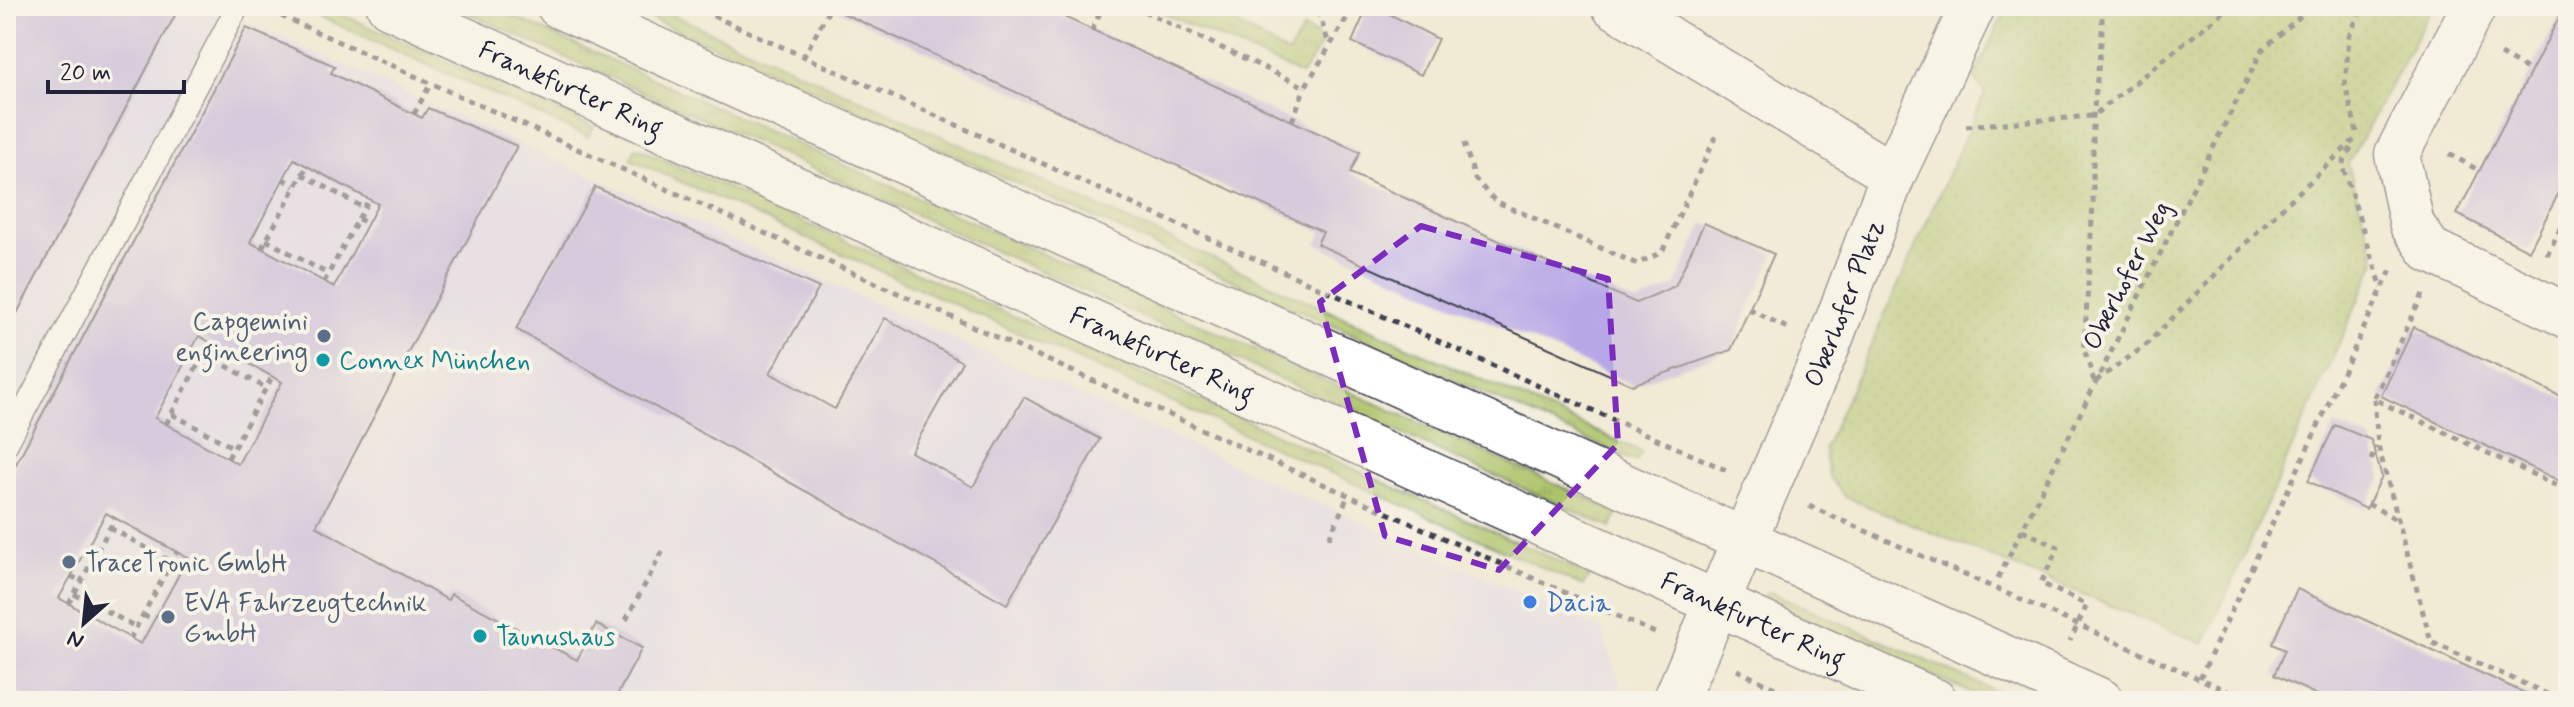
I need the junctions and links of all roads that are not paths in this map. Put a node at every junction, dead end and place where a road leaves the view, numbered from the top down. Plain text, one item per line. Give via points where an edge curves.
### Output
1 (238, 6) edge
2 (389, 6) edge
3 (559, 6) edge
4 (1614, 6) edge
5 (1973, 6) edge
6 (2474, 6) edge
7 (1893, 175) junction
8 (2568, 316) edge
9 (6, 445) edge
10 (1744, 540) junction
11 (1717, 603) junction
12 (1675, 701) edge
13 (1935, 701) edge
14 (2101, 701) edge

1 - 9 lane
2 - 11 main road, Frankfurter Ring
3 - 10 main road
4 - 7 main road
5 - 7 main road, Oberhofer Platz
6 - 8 main road via 2397,154 2426,240
7 - 10 main road, Oberhofer Platz via 1827,348
10 - 11 main road, Oberhofer Platz
10 - 14 main road
11 - 12 main road, Oberhofer Platz
11 - 13 main road, Frankfurter Ring

